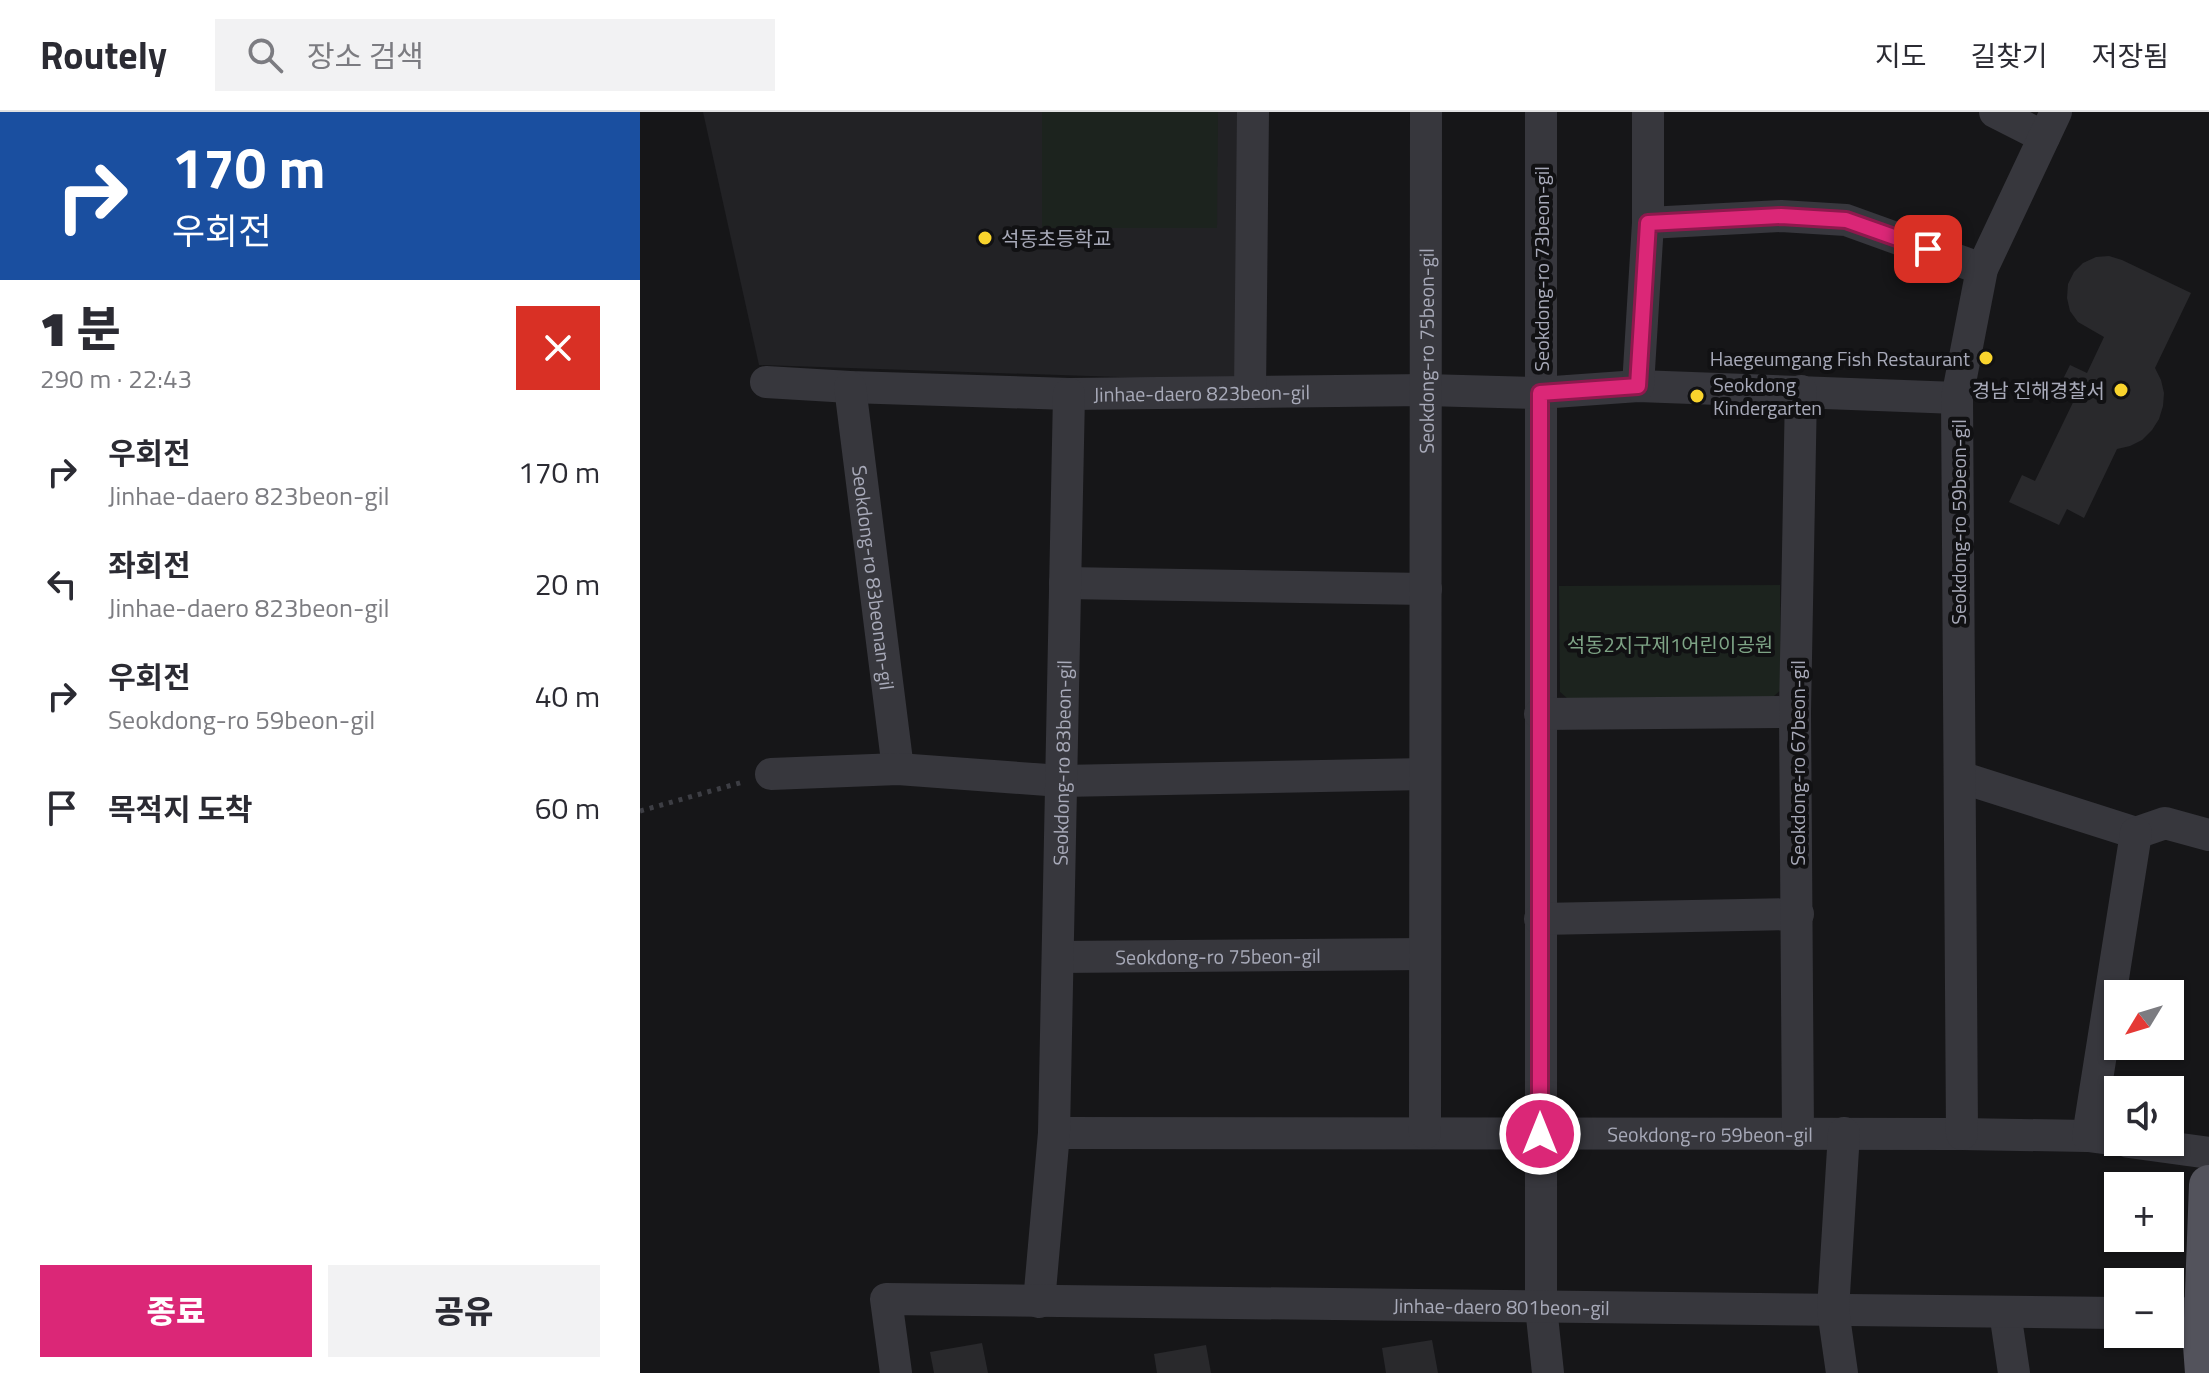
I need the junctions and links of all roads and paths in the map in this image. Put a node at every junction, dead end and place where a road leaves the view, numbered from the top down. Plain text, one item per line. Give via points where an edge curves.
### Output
1 (1253, 112) edge
2 (1426, 112) edge
3 (1541, 112) edge
4 (1648, 112) edge
5 (1995, 112) edge
6 (2050, 124) edge
7 (1648, 223) junction
8 (1982, 269) junction
9 (766, 382) dead end
10 (1638, 386) junction
11 (850, 387) junction
12 (1426, 390) junction
13 (1801, 391) junction
14 (1250, 392) junction
15 (1540, 393) junction
16 (1069, 394) junction
17 (1957, 398) junction
18 (1065, 583) junction
19 (1426, 589) junction
20 (1795, 712) junction
21 (1540, 714) junction
22 (898, 769) junction
23 (771, 774) joint
24 (1425, 774) junction
25 (1960, 777) junction
26 (1061, 781) junction
27 (640, 811) edge
28 (2136, 833) junction
29 (2209, 835) edge
30 (1798, 914) junction
31 (1540, 919) junction
32 (1425, 954) junction
33 (1058, 957) junction
34 (1054, 1133) junction
35 (1425, 1133) junction
36 (1844, 1133) junction
37 (1540, 1134) junction
38 (1798, 1134) junction
39 (1962, 1134) junction
40 (2103, 1138) edge
41 (2184, 1150) edge
42 (2209, 1153) edge
43 (2209, 1185) edge
44 (1039, 1302) junction
45 (1541, 1307) junction
46 (1833, 1310) junction
47 (2005, 1312) junction
48 (2104, 1313) edge
49 (2194, 1314) edge
50 (896, 1373) edge
51 (1548, 1373) edge
52 (1842, 1373) edge
53 (2014, 1373) edge
54 (2205, 1373) edge

1 - 14 street
2 - 12 street, Seokdong-ro 75beon-gil
3 - 15 street, Seokdong-ro 73beon-gil
4 - 7 street
5 - 6 street, Seokdong-ro 59beon-gil
6 - 8 street, Seokdong-ro 59beon-gil
7 - 8 street via 1781,216 1846,220
7 - 10 street
8 - 17 street, Seokdong-ro 59beon-gil
9 - 11 street, Jinhae-daero 823beon-gil
10 - 13 street, Jinhae-daero 823beon-gil
10 - 15 street, Jinhae-daero 823beon-gil
11 - 16 street, Jinhae-daero 823beon-gil
11 - 22 street, Seokdong-ro 83beonan-gil
12 - 14 street, Jinhae-daero 823beon-gil
12 - 15 street, Jinhae-daero 823beon-gil
12 - 19 street, Seokdong-ro 75beon-gil
13 - 17 street, Jinhae-daero 823beon-gil
13 - 20 street, Seokdong-ro 67beon-gil
14 - 16 street, Jinhae-daero 823beon-gil
15 - 21 street, Seokdong-ro 73beon-gil
16 - 18 street, Seokdong-ro 83beon-gil
17 - 25 street, Seokdong-ro 59beon-gil
18 - 19 street
18 - 26 street, Seokdong-ro 83beon-gil
19 - 24 street, Seokdong-ro 75beon-gil
20 - 21 street
20 - 30 street, Seokdong-ro 67beon-gil
21 - 31 street, Seokdong-ro 73beon-gil
22 - 23 street
22 - 26 street
23 - 27 path
24 - 26 street
24 - 32 street, Seokdong-ro 75beon-gil
25 - 28 street
25 - 39 street, Seokdong-ro 59beon-gil
26 - 33 street, Seokdong-ro 83beon-gil
28 - 29 street via 2165,823
28 - 40 street
30 - 31 street
30 - 38 street, Seokdong-ro 67beon-gil
31 - 37 street, Seokdong-ro 73beon-gil
32 - 33 street, Seokdong-ro 75beon-gil
32 - 35 street, Seokdong-ro 75beon-gil
33 - 34 street, Seokdong-ro 83beon-gil
34 - 35 street, Seokdong-ro 59beon-gil
34 - 44 street, Seokdong-ro 83beon-gil
35 - 37 street, Seokdong-ro 59beon-gil
36 - 38 street, Seokdong-ro 59beon-gil
36 - 39 street, Seokdong-ro 59beon-gil
36 - 46 street
37 - 38 street, Seokdong-ro 59beon-gil
37 - 45 street, Seokdong-ro 73beon-gil
39 - 40 street
41 - 42 street
43 - 49 main road
44 - 45 street, Jinhae-daero 801beon-gil
44 - 50 street, Jinhae-daero 801beon-gil via 886,1299
45 - 46 street, Jinhae-daero 801beon-gil
45 - 51 street, Seokdong-ro 73beon-gil
46 - 47 street, Jinhae-daero 801beon-gil
46 - 52 street
47 - 48 street, Jinhae-daero 801beon-gil
47 - 53 street
49 - 54 main road

